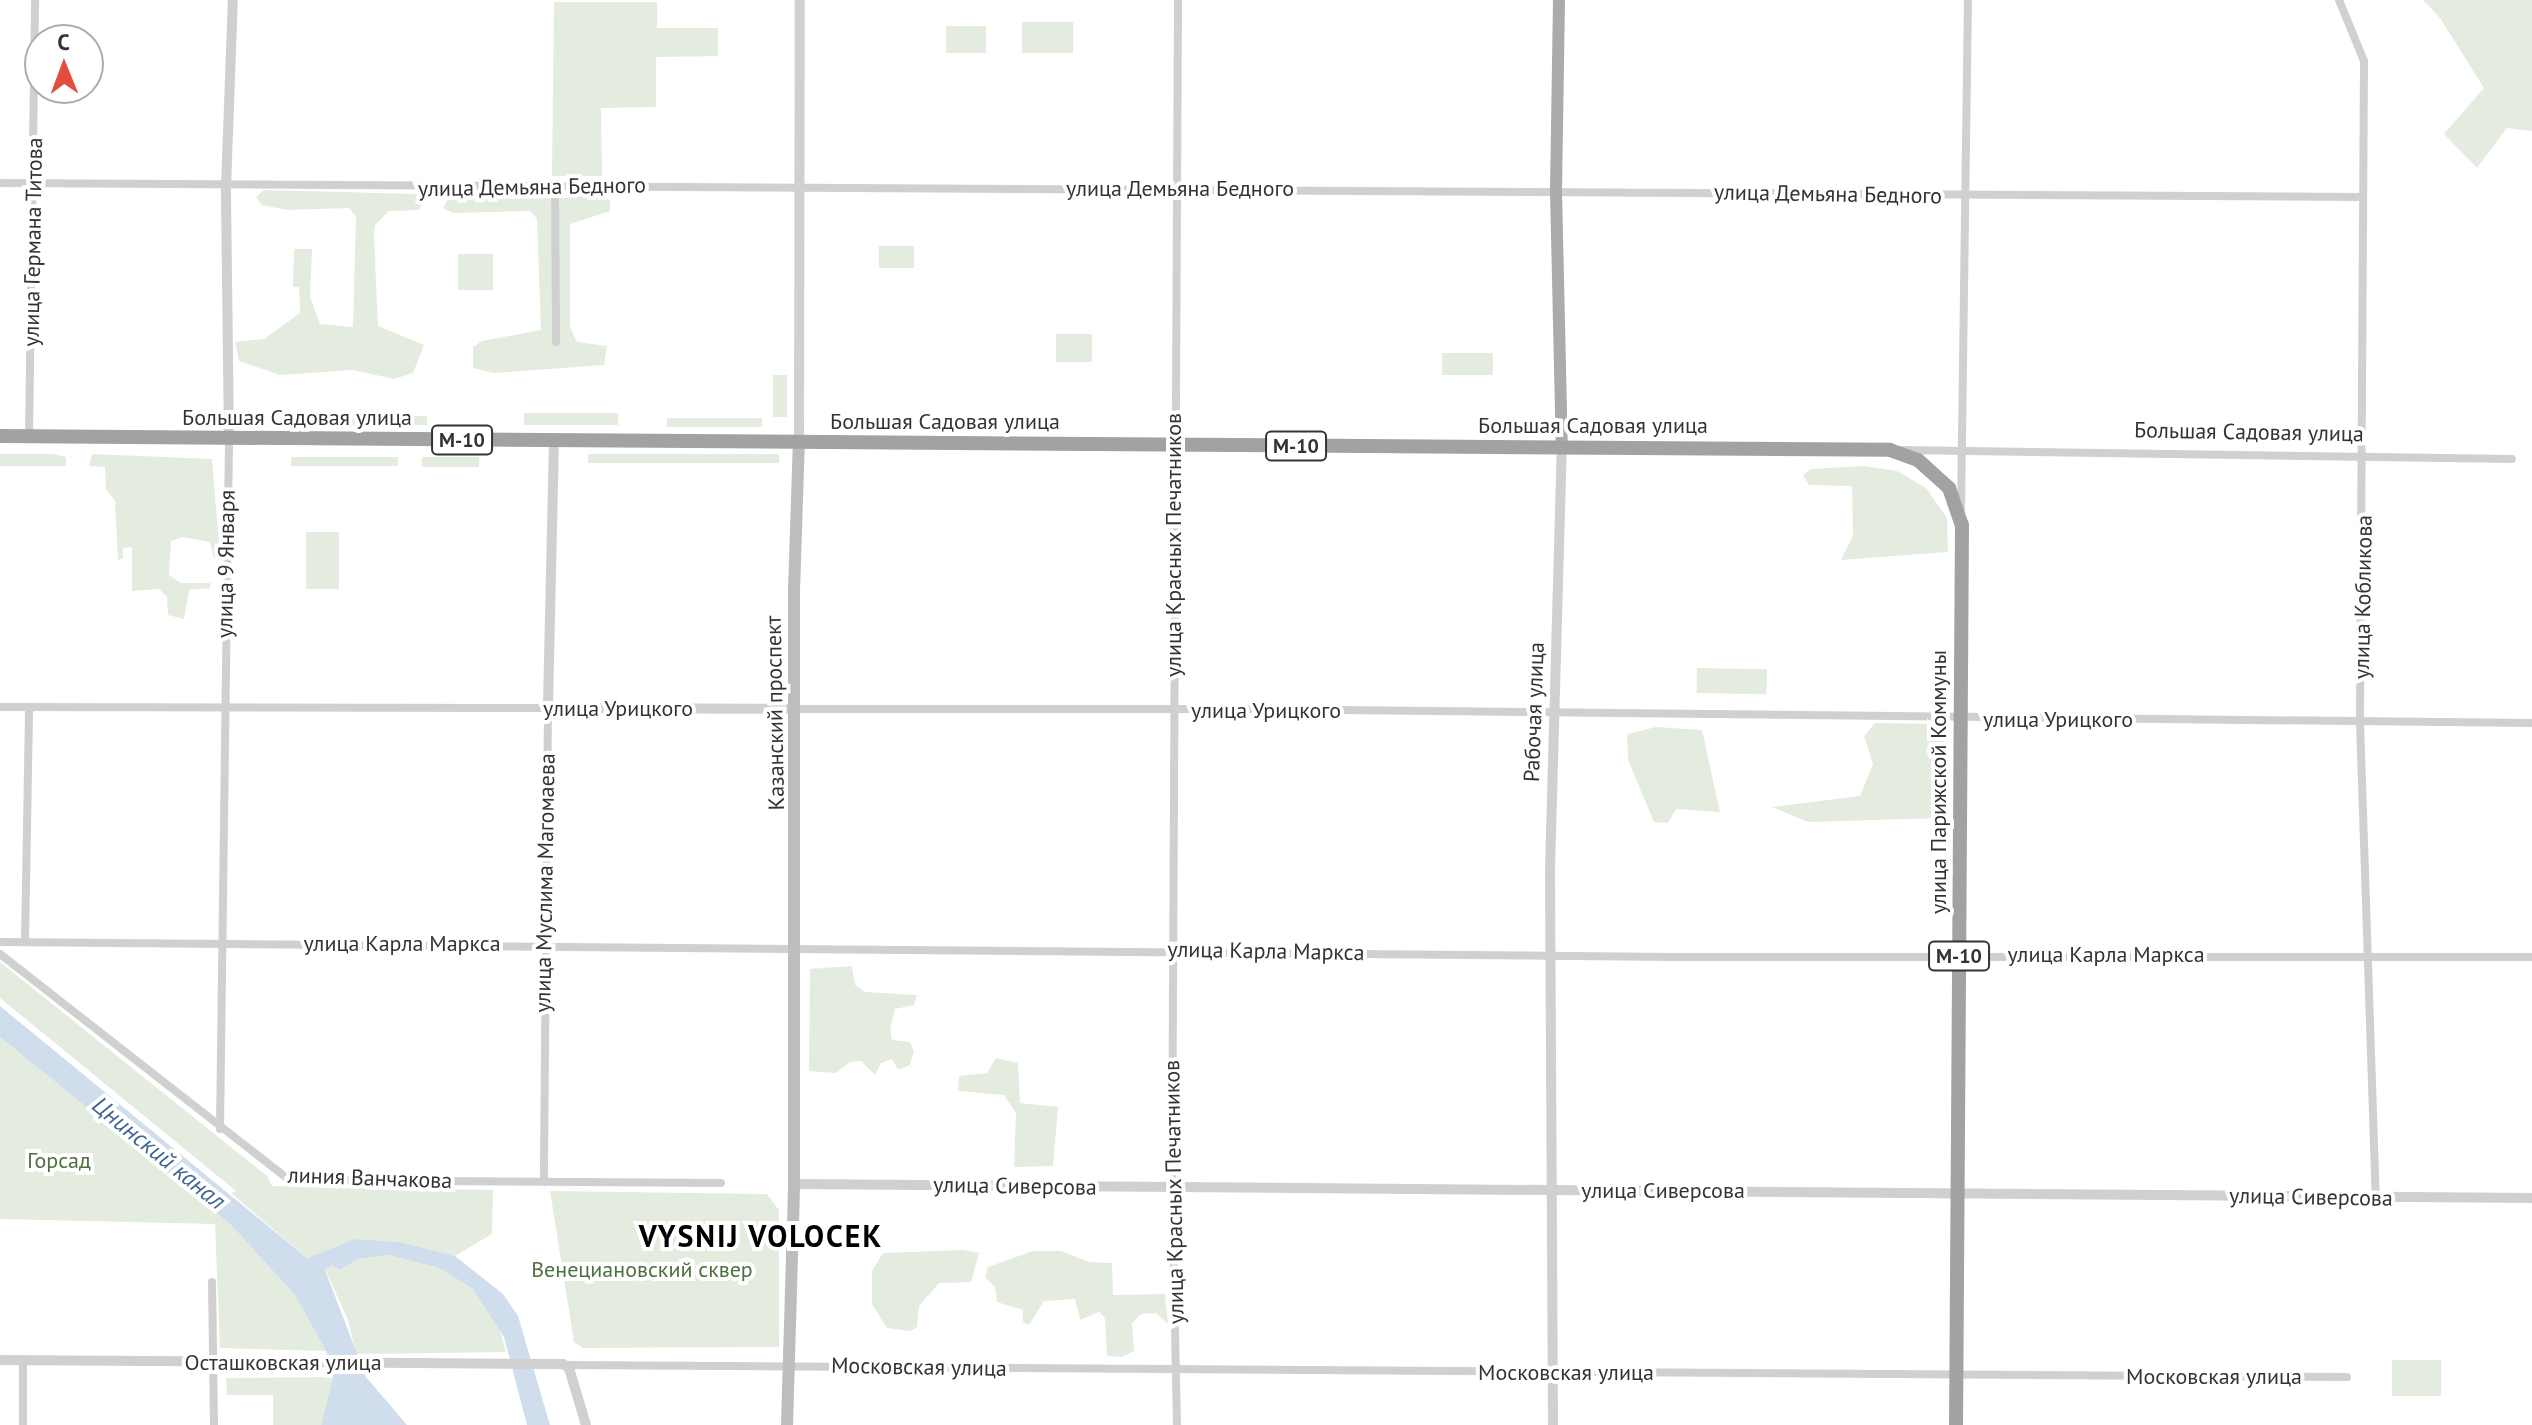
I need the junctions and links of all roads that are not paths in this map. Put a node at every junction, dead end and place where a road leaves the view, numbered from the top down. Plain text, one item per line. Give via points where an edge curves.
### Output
1 (35, 0) edge
2 (233, 0) edge
3 (800, 0) edge
4 (1178, 0) edge
5 (1559, 0) edge
6 (1968, 0) edge
7 (2339, 0) edge
8 (0, 183) edge
9 (34, 184) junction
10 (798, 185) junction
11 (226, 187) junction
12 (555, 188) junction
13 (1177, 190) junction
14 (1556, 191) junction
15 (1966, 196) junction
16 (2361, 197) junction
17 (556, 342) dead end
18 (0, 436) edge
19 (29, 437) junction
20 (554, 440) junction
21 (229, 441) junction
22 (799, 443) junction
23 (1175, 446) junction
24 (1562, 448) junction
25 (1890, 450) junction
26 (1961, 451) junction
27 (2364, 456) junction
28 (2512, 459) dead end
29 (1938, 474) joint
30 (1961, 516) junction
31 (0, 707) edge
32 (29, 707) junction
33 (548, 708) junction
34 (795, 709) junction
35 (223, 711) junction
36 (1173, 711) junction
37 (1554, 712) junction
38 (1961, 719) junction
39 (2360, 722) junction
40 (2532, 723) edge
41 (0, 942) edge
42 (25, 942) junction
43 (219, 944) junction
44 (543, 944) junction
45 (797, 947) junction
46 (1172, 949) junction
47 (0, 954) edge
48 (1551, 954) junction
49 (2370, 955) junction
50 (1959, 956) junction
51 (2532, 957) edge
52 (220, 1129) junction
53 (544, 1182) junction
54 (721, 1183) dead end
55 (794, 1184) junction
56 (1172, 1188) junction
57 (1554, 1191) junction
58 (1958, 1193) junction
59 (2376, 1198) junction
60 (2532, 1198) edge
61 (212, 1282) dead end
62 (0, 1360) edge
63 (23, 1361) junction
64 (214, 1363) junction
65 (566, 1365) junction
66 (786, 1365) junction
67 (1177, 1369) junction
68 (1554, 1372) junction
69 (1956, 1376) junction
70 (2347, 1377) dead end
71 (23, 1425) edge
72 (214, 1425) edge
73 (586, 1425) edge
74 (787, 1425) edge
75 (1177, 1425) edge
76 (1553, 1425) edge
77 (1956, 1425) edge

1 - 9 street, улица Германа Титова
2 - 11 street, улица 9 Января
3 - 10 street, Казанский проспект
4 - 13 street, улица Красных Печатников
5 - 14 main road, Рабочая улица
6 - 15 street, улица Парижской Коммуны
7 - 16 street, улица Кобликова via 2364,61
8 - 9 street, улица Демьяна Бедного
9 - 11 street, улица Демьяна Бедного
9 - 19 street, улица Германа Титова
10 - 12 street, улица Демьяна Бедного
10 - 13 street, улица Демьяна Бедного
10 - 22 street, Казанский проспект
11 - 12 street, улица Демьяна Бедного
11 - 21 street, улица 9 Января
12 - 17 street
13 - 14 street, улица Демьяна Бедного
13 - 23 street, улица Красных Печатников
14 - 15 street, улица Демьяна Бедного
14 - 24 main road, Рабочая улица
15 - 16 street, улица Демьяна Бедного
15 - 26 street, улица Парижской Коммуны
16 - 27 street, улица Кобликова
18 - 19 highway, Большая Садовая улица / М-10
19 - 21 highway, Большая Садовая улица / М-10
20 - 21 highway, Большая Садовая улица / М-10
20 - 22 highway, Большая Садовая улица / М-10
20 - 33 street, улица Муслима Магомаева
21 - 35 street, улица 9 Января
22 - 23 highway, Большая Садовая улица / М-10
22 - 34 main road, Казанский проспект
23 - 24 highway, Большая Садовая улица / М-10
23 - 36 street, улица Красных Печатников
24 - 25 highway, Большая Садовая улица / М-10
24 - 37 street, Рабочая улица
25 - 26 street, Большая Садовая улица
25 - 29 highway, Большая Садовая улица / М-10
26 - 27 street, Большая Садовая улица
26 - 30 street, улица Парижской Коммуны
27 - 28 street, Большая Садовая улица
27 - 39 street, улица Кобликова
29 - 30 highway, улица Парижской Коммуны / М-10
30 - 38 highway, улица Парижской Коммуны / М-10
31 - 32 street, улица Урицкого
32 - 35 street, улица Урицкого
32 - 42 street
33 - 34 street, улица Урицкого
33 - 35 street, улица Урицкого
33 - 44 street, улица Муслима Магомаева
34 - 36 street, улица Урицкого
34 - 45 main road, Казанский проспект
35 - 43 street, улица 9 Января
36 - 37 street, улица Урицкого
36 - 46 street, улица Красных Печатников
37 - 38 street, улица Урицкого
37 - 48 street, Рабочая улица
38 - 39 street, улица Урицкого
38 - 50 highway, улица Парижской Коммуны / М-10
39 - 40 street, улица Урицкого
39 - 49 street, улица Кобликова
41 - 42 street, улица Карла Маркса
42 - 43 street, улица Карла Маркса
43 - 44 street, улица Карла Маркса
43 - 52 street, улица 9 Января
44 - 45 street, улица Карла Маркса
44 - 53 street, улица Муслима Магомаева
45 - 46 street, улица Карла Маркса
45 - 55 main road, Казанский проспект
46 - 48 street, улица Карла Маркса
46 - 56 street, улица Красных Печатников
47 - 52 street, линия Ванчакова
48 - 50 street, улица Карла Маркса
48 - 57 street, Рабочая улица
49 - 50 street, улица Карла Маркса
49 - 51 street, улица Карла Маркса
49 - 59 street, улица Кобликова
50 - 58 highway, улица Парижской Коммуны / М-10
52 - 53 street, линия Ванчакова via 289,1180
53 - 54 street, линия Ванчакова
55 - 56 street, улица Сиверсова
55 - 66 main road, Казанский проспект
56 - 57 street, улица Сиверсова
56 - 67 street, улица Красных Печатников
57 - 58 street, улица Сиверсова
57 - 68 street, Рабочая улица
58 - 59 street, улица Сиверсова
58 - 69 highway, М-10
59 - 60 street, улица Сиверсова
61 - 64 street
62 - 63 street, Осташковская улица
63 - 64 street, Осташковская улица
63 - 71 street
64 - 65 street, Осташковская улица
64 - 72 street
65 - 66 street, Московская улица
65 - 73 street
66 - 67 street, Московская улица
66 - 74 main road, Казанский проспект
67 - 68 street, Московская улица
67 - 75 street, улица Красных Печатников
68 - 69 street, Московская улица
68 - 76 street, Рабочая улица
69 - 70 street, Московская улица
69 - 77 highway, М-10

